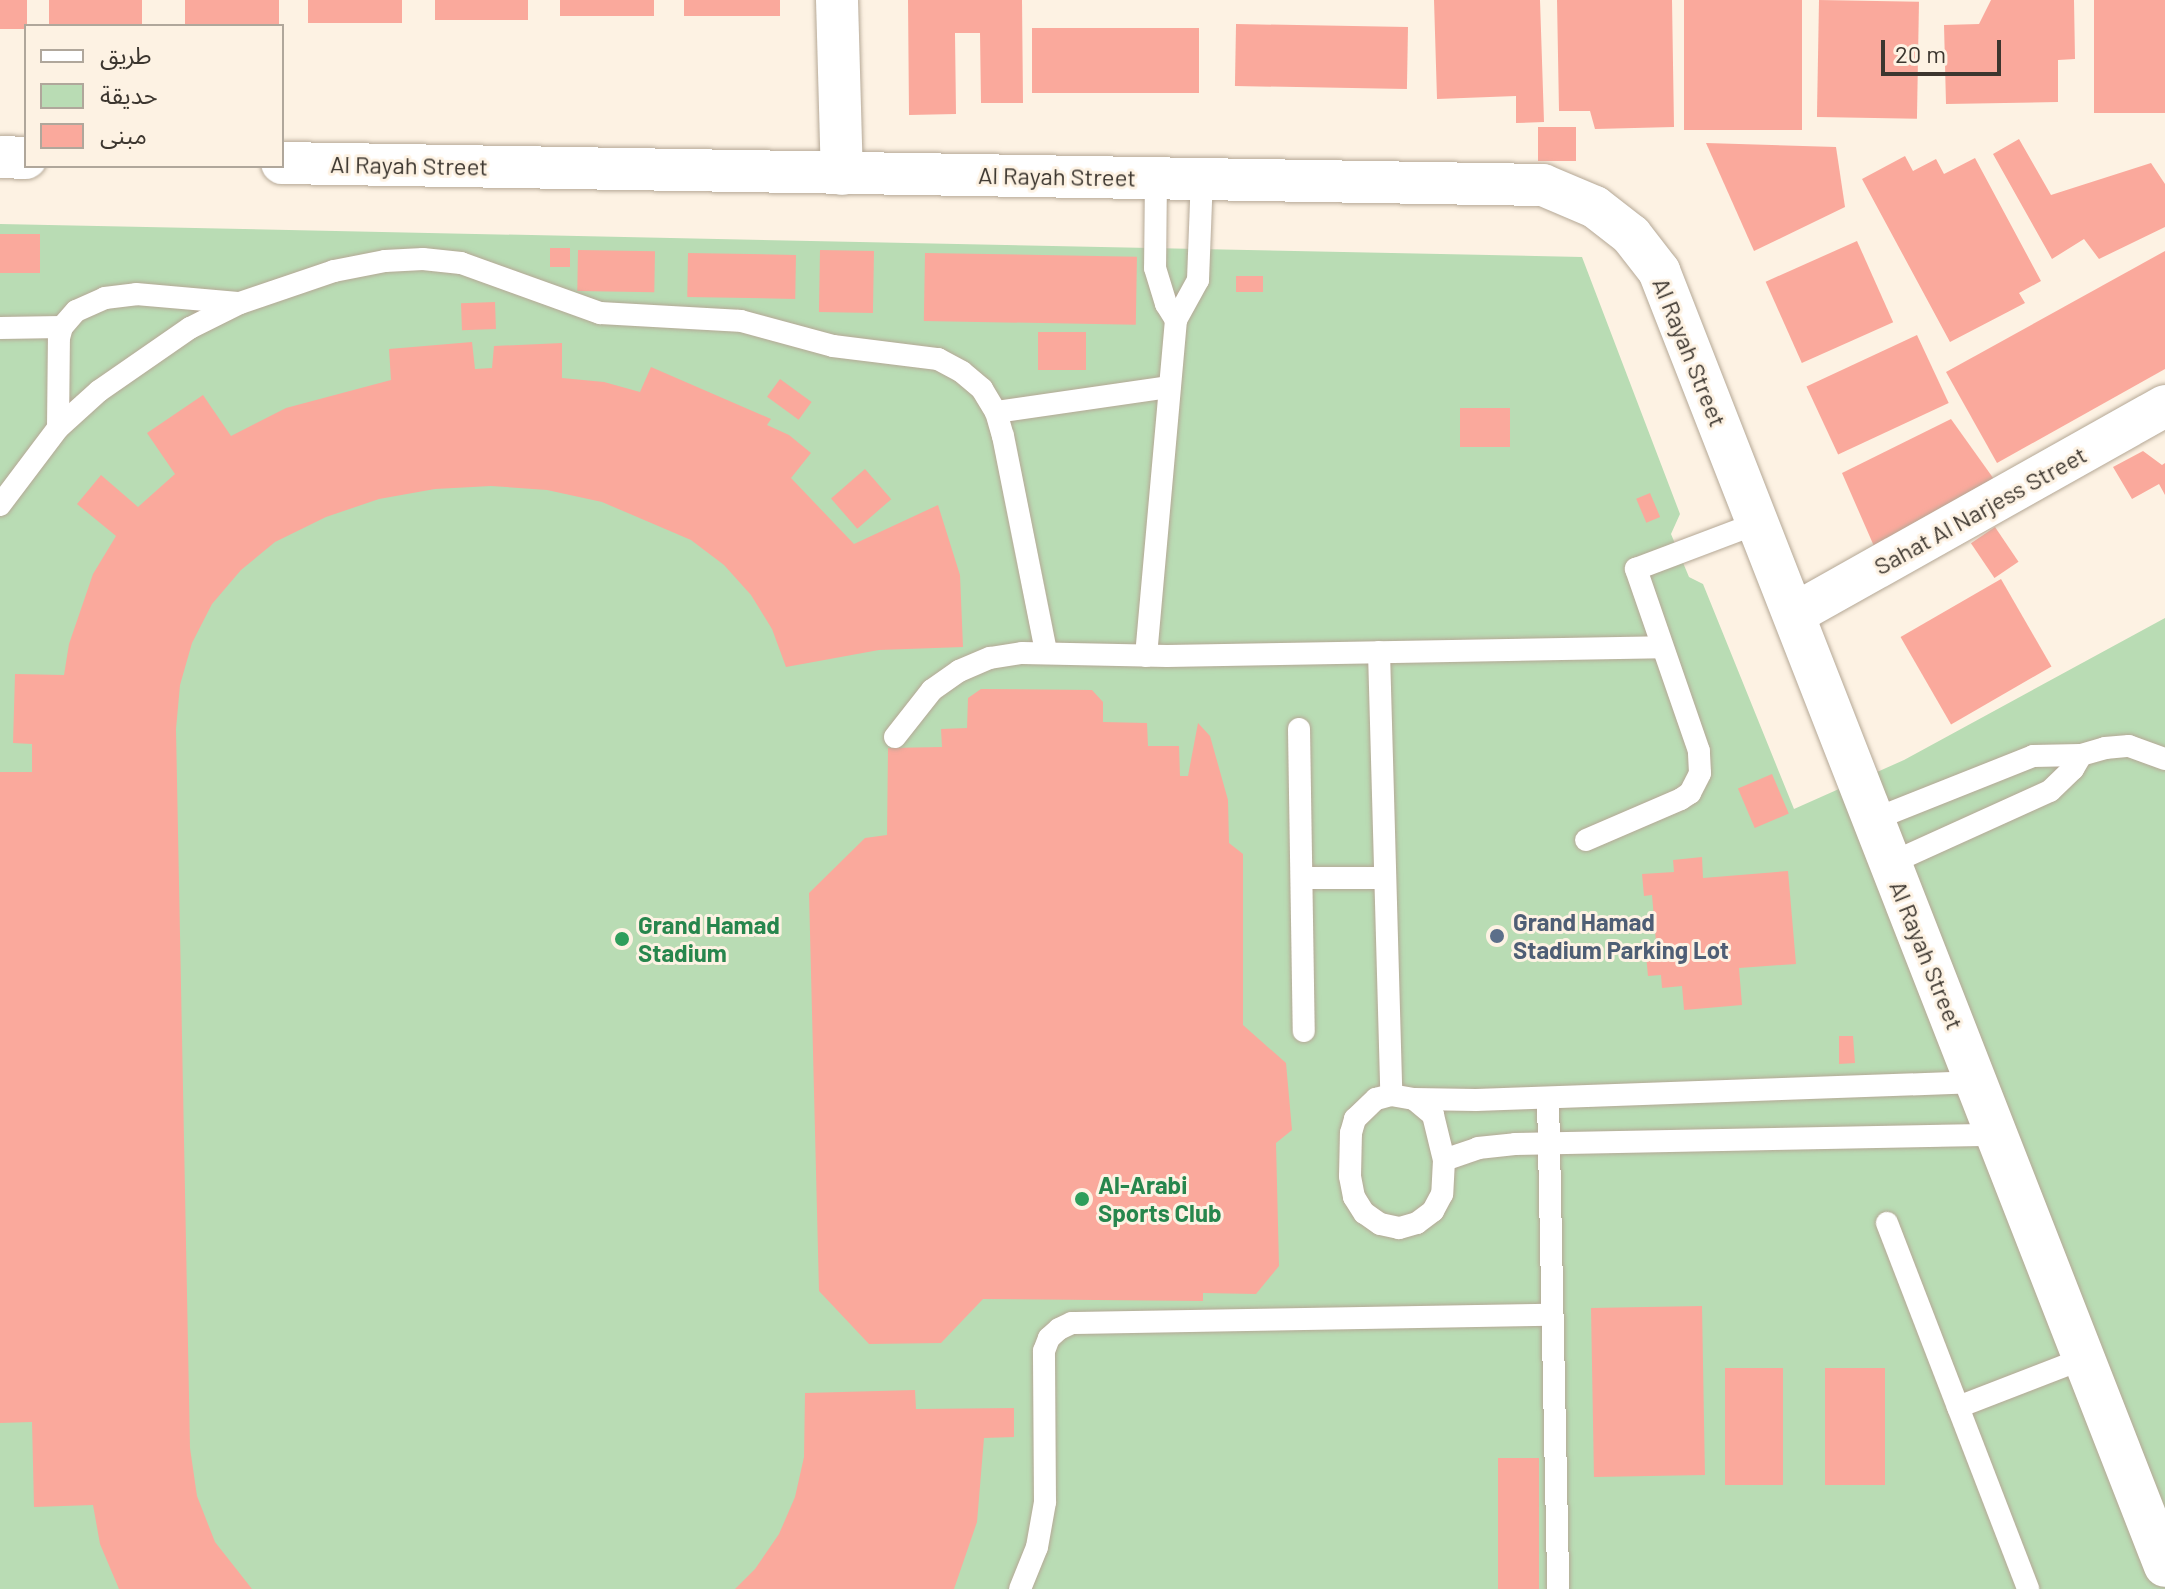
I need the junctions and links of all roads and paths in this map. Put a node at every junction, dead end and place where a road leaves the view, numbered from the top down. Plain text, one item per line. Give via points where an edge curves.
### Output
1 (837, 0) edge
2 (0, 157) edge
3 (24, 158) edge
4 (284, 163) edge
5 (842, 174) junction
6 (1156, 177) junction
7 (1202, 178) junction
8 (240, 303) junction
9 (1176, 320) junction
10 (62, 327) junction
11 (0, 328) edge
12 (1169, 387) junction
13 (2165, 406) edge
14 (996, 412) junction
15 (58, 428) junction
16 (0, 505) edge
17 (1758, 523) junction
18 (1796, 613) junction
19 (1662, 647) junction
20 (1046, 651) junction
21 (1379, 652) junction
22 (1146, 656) junction
23 (1299, 729) dead end
24 (895, 737) dead end
25 (2081, 755) junction
26 (2165, 759) edge
27 (1875, 819) junction
28 (1586, 840) dead end
29 (1891, 863) junction
30 (1303, 878) junction
31 (1385, 878) junction
32 (1304, 1031) dead end
33 (1978, 1082) junction
34 (1391, 1095) junction
35 (1548, 1098) junction
36 (1414, 1099) junction
37 (1997, 1135) junction
38 (1549, 1144) junction
39 (1444, 1160) junction
40 (1887, 1223) dead end
41 (1552, 1315) junction
42 (2085, 1358) junction
43 (1958, 1407) junction
44 (2165, 1566) edge
45 (1020, 1589) edge
46 (1558, 1589) edge
47 (2028, 1589) edge

1 - 5 street
2 - 3 street
4 - 5 street, Al Rayah Street
5 - 6 street, Al Rayah Street
6 - 7 street, Al Rayah Street
6 - 9 lane via 1155,268
7 - 9 lane via 1198,280
7 - 17 street, Al Rayah Street via 1543,185 1595,207 1631,235 1659,271
8 - 10 lane via 121,295 76,311
8 - 14 lane via 286,285 385,261 461,263 600,313 741,321 833,346 938,359 982,389
8 - 15 lane via 144,358
9 - 12 lane
10 - 11 lane
10 - 15 lane via 57,350
12 - 14 lane
12 - 22 lane
13 - 18 street, Sahat Al Narjess Street
14 - 20 lane
15 - 16 lane
17 - 18 street, Al Rayah Street
17 - 19 lane via 1636,569
18 - 27 street, Al Rayah Street
19 - 21 lane
19 - 28 lane via 1699,751 1700,773 1681,799
20 - 22 lane
20 - 24 lane via 990,658 959,671 932,690
21 - 22 lane
21 - 31 lane
23 - 30 lane
25 - 26 lane via 2129,746
25 - 27 lane via 2017,759
25 - 29 lane via 2050,791
27 - 29 street, Al Rayah Street
29 - 33 street, Al Rayah Street
30 - 31 lane
30 - 32 lane
31 - 34 lane
33 - 35 lane
33 - 37 street, Al Rayah Street
34 - 36 lane
34 - 39 lane via 1364,1108 1351,1133 1350,1176 1364,1213 1399,1228 1417,1223 1433,1211 1442,1194
35 - 36 lane
35 - 38 lane
36 - 39 lane via 1433,1115
37 - 38 lane
37 - 42 street, Al Rayah Street
38 - 39 lane via 1497,1145
38 - 41 lane
40 - 43 lane
41 - 45 lane via 1072,1323 1059,1329 1044,1351 1045,1502 1037,1547
41 - 46 lane
42 - 43 lane
42 - 44 street, Al Rayah Street
43 - 47 lane

